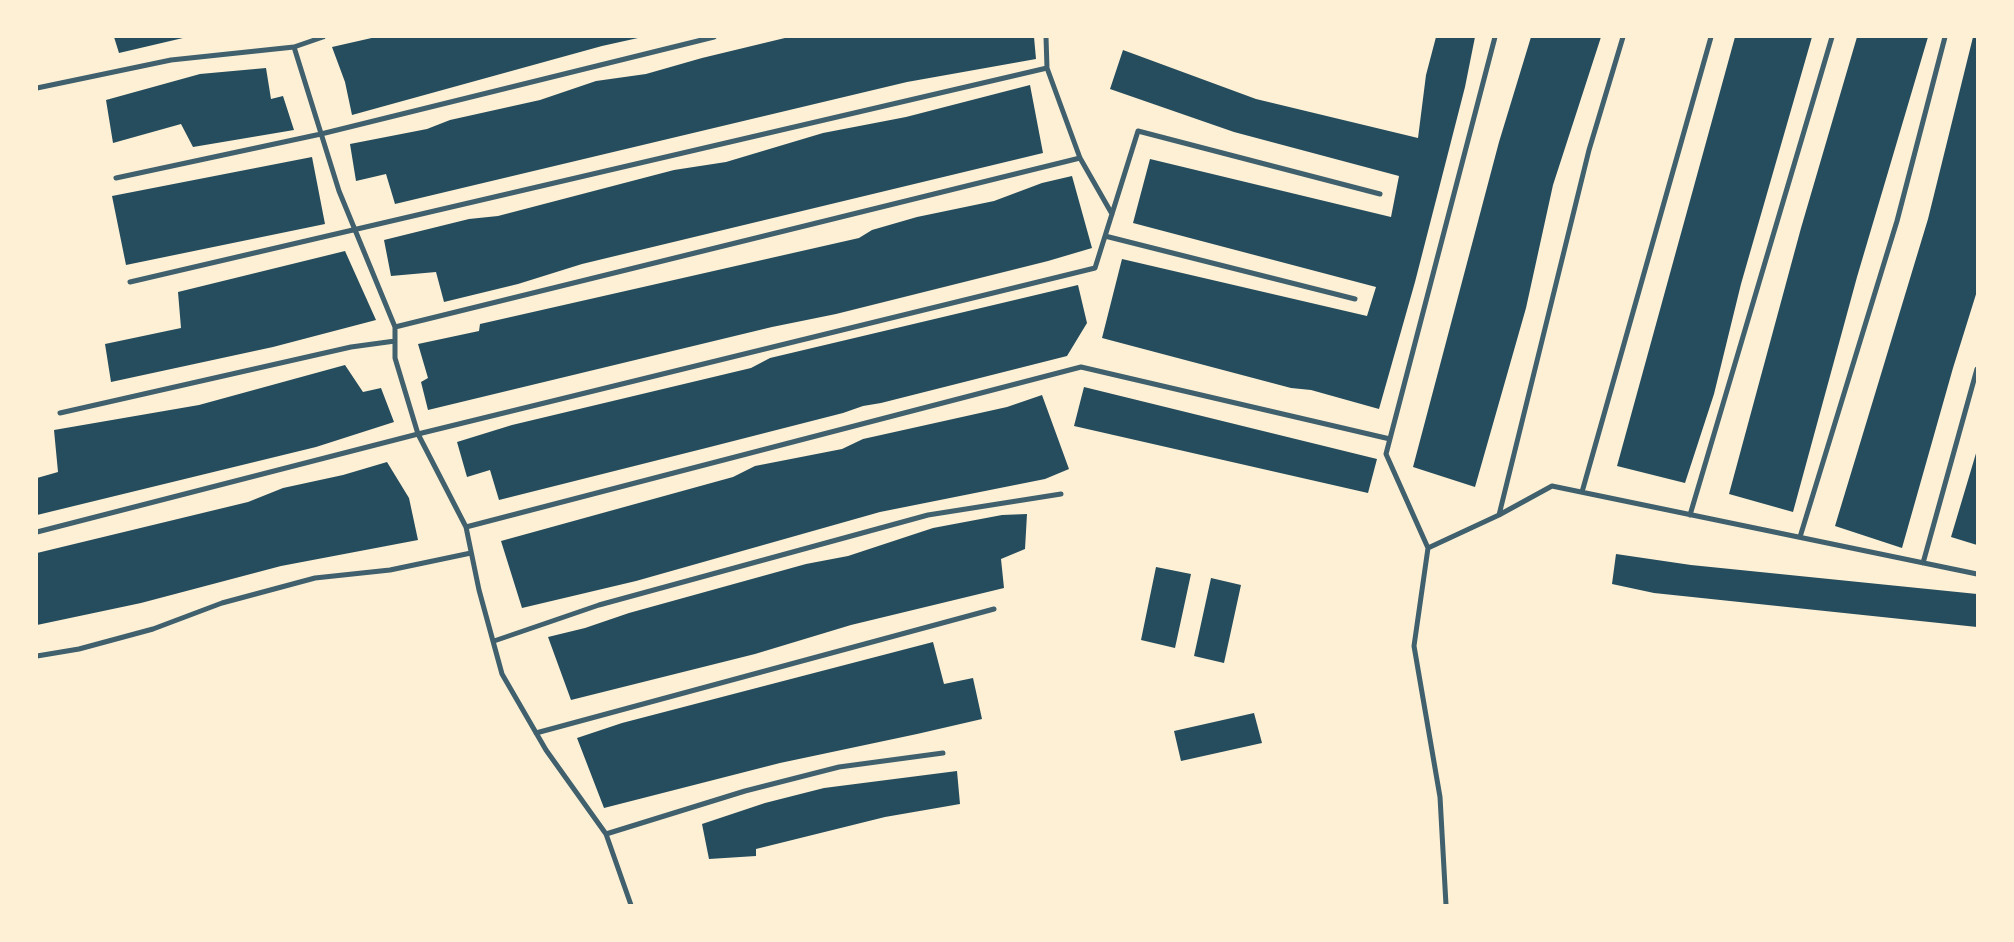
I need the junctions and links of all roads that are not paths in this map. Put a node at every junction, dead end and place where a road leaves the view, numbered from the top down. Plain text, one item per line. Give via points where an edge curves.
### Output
1 (323, 37) edge
2 (715, 37) edge
3 (1046, 37) edge
4 (1495, 37) edge
5 (1623, 37) edge
6 (1711, 37) edge
7 (1832, 37) edge
8 (1945, 37) edge
9 (294, 47) junction
10 (1047, 68) junction
11 (37, 88) edge
12 (321, 134) junction
13 (1080, 158) junction
14 (116, 178) dead end
15 (1380, 194) dead end
16 (1112, 214) junction
17 (354, 229) junction
18 (1105, 236) junction
19 (130, 282) dead end
20 (1355, 299) dead end
21 (395, 327) junction
22 (395, 341) junction
23 (1977, 369) edge
24 (61, 414) dead end
25 (418, 434) junction
26 (1390, 439) junction
27 (1582, 492) junction
28 (1061, 494) dead end
29 (1499, 515) junction
30 (1690, 515) junction
31 (466, 527) junction
32 (37, 532) edge
33 (1800, 537) junction
34 (1428, 548) junction
35 (471, 553) junction
36 (1923, 563) junction
37 (1977, 574) edge
38 (994, 609) dead end
39 (494, 641) junction
40 (37, 656) edge
41 (536, 733) junction
42 (943, 753) dead end
43 (606, 834) junction
44 (631, 905) edge
45 (1446, 905) edge

1 - 9 lane
2 - 12 lane
3 - 10 lane
4 - 26 lane
5 - 29 lane via 1589,150
6 - 27 lane
7 - 30 lane
8 - 33 lane via 1897,220
9 - 11 lane via 171,60
9 - 12 lane
10 - 13 lane
10 - 17 lane
12 - 14 lane
12 - 17 lane
13 - 16 lane
13 - 21 lane
15 - 16 lane via 1138,131
16 - 18 lane
17 - 19 lane
17 - 21 lane
18 - 20 lane
18 - 25 lane via 1095,268
21 - 22 lane
22 - 24 lane via 351,347
22 - 25 lane
23 - 36 lane
25 - 31 lane
25 - 32 lane
26 - 31 lane via 1081,367
26 - 34 lane via 1386,454
27 - 29 lane via 1552,486
27 - 30 lane
28 - 39 lane via 929,515 599,605
29 - 34 lane
30 - 33 lane
31 - 35 lane
33 - 36 lane
34 - 45 lane via 1414,646 1440,797
35 - 39 lane
35 - 40 lane via 390,570 315,578 222,603 153,629
36 - 37 lane
38 - 41 lane
39 - 41 lane via 502,674
41 - 43 lane
42 - 43 lane via 839,767
43 - 44 lane

